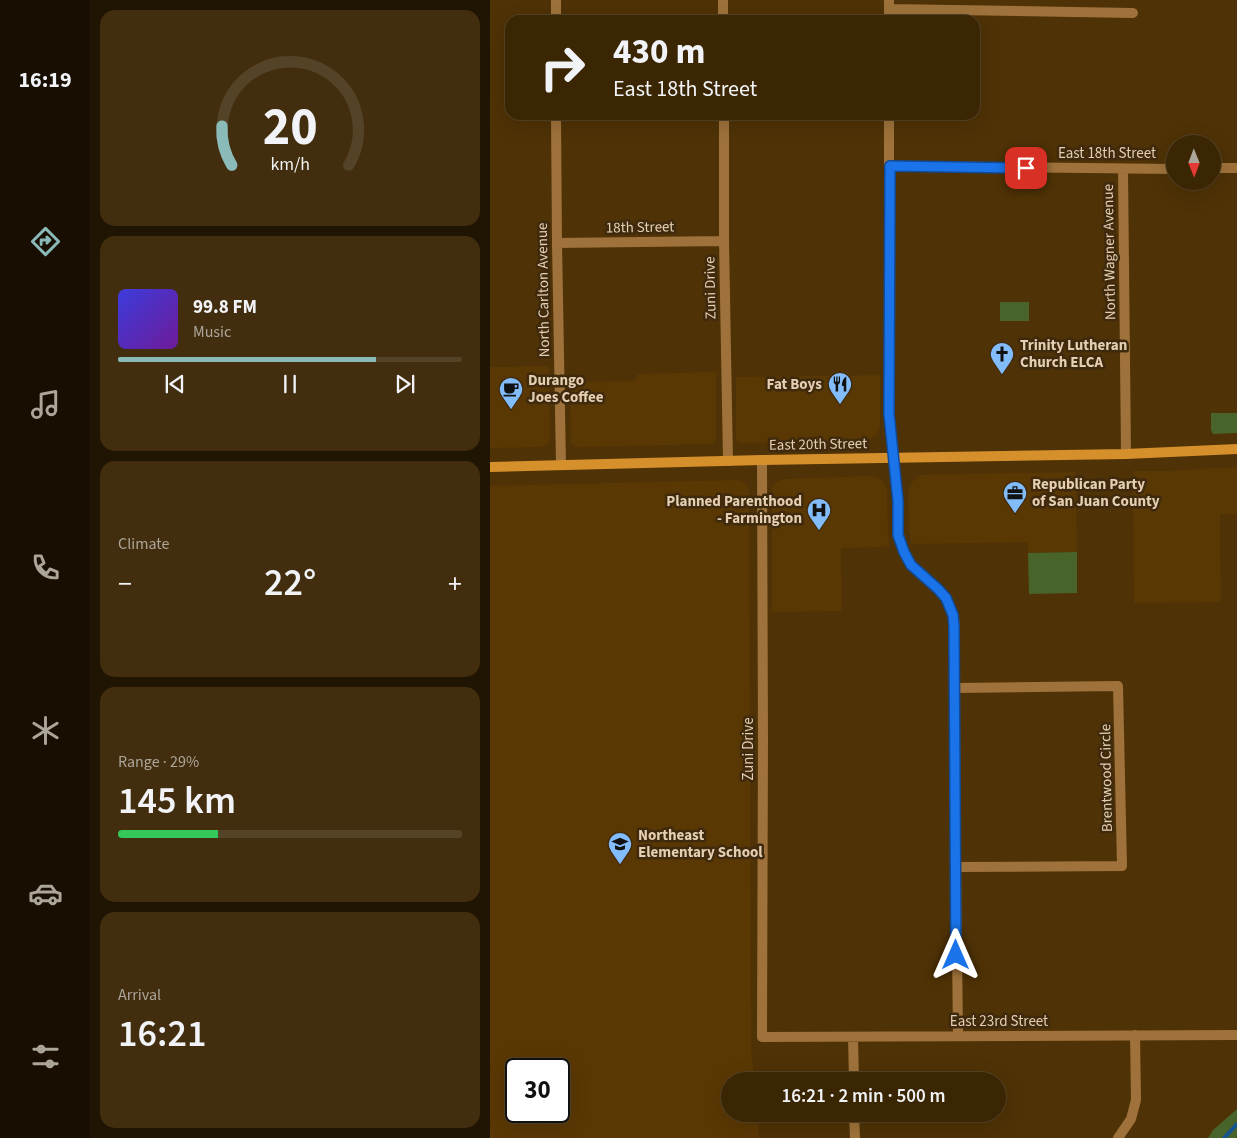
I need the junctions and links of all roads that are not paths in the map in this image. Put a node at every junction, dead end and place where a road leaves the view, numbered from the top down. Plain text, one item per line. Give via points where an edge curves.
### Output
1 (556, 0) edge
2 (723, 0) edge
3 (889, 5) edge
4 (1133, 13) dead end
5 (556, 15) edge
6 (723, 15) edge
7 (556, 120) edge
8 (724, 120) edge
9 (889, 120) edge
10 (890, 166) junction
11 (1166, 168) edge
12 (1221, 168) edge
13 (1237, 168) edge
14 (1123, 169) junction
15 (724, 241) junction
16 (556, 243) junction
17 (1237, 449) edge
18 (1126, 454) junction
19 (894, 458) junction
20 (762, 460) junction
21 (728, 461) junction
22 (561, 465) junction
23 (490, 466) edge
24 (955, 688) junction
25 (956, 867) junction
26 (1135, 1035) junction
27 (1237, 1035) edge
28 (958, 1036) junction
29 (762, 1037) joint
30 (853, 1038) junction
31 (854, 1072) edge
32 (854, 1122) edge
33 (855, 1138) edge
34 (1118, 1138) edge

1 - 5 street
2 - 6 street
3 - 4 street
7 - 16 street, North Carlton Avenue
8 - 15 street, Zuni Drive
9 - 10 street
10 - 14 street, East 18th Street
10 - 19 street via 889,414
11 - 14 street, East 18th Street
12 - 13 street
14 - 18 street, North Wagner Avenue
15 - 16 street, 18th Street
15 - 21 street, Zuni Drive
16 - 22 street, North Carlton Avenue
17 - 18 main road, East 20th Street
18 - 19 main road, East 20th Street
19 - 20 main road, East 20th Street
19 - 24 street via 901,545 911,565 946,598 953,615
20 - 21 main road, East 20th Street
20 - 29 street, Zuni Drive
21 - 22 main road, East 20th Street
22 - 23 main road, East 20th Street
24 - 25 street
24 - 25 street, Brentwood Circle via 1118,686 1122,866
25 - 28 street
26 - 27 street, East 23rd Street
26 - 28 street, East 23rd Street
26 - 34 street via 1136,1100 1132,1119
28 - 30 street, East 23rd Street
29 - 30 street, East 23rd Street
30 - 31 street
32 - 33 street

